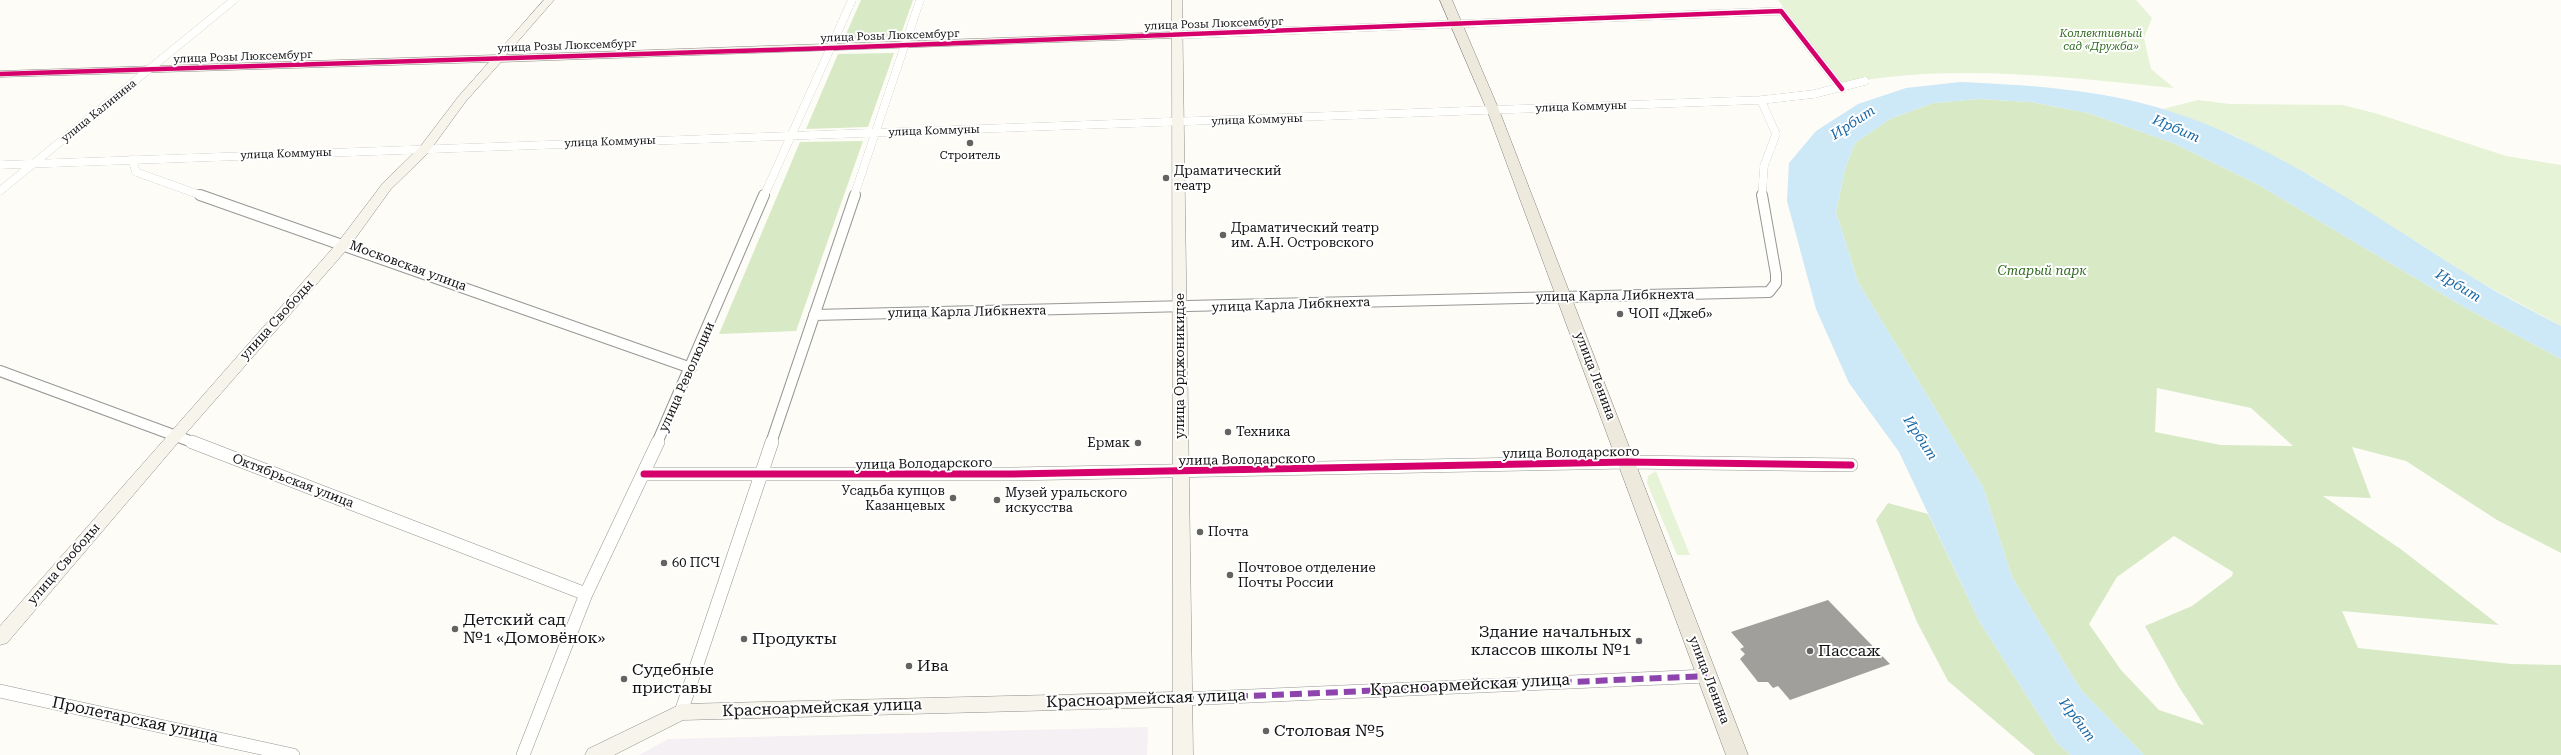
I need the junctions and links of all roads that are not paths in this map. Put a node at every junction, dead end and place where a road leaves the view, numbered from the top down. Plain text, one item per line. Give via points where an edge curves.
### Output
1 (234, 0) edge
2 (549, 0) edge
3 (852, 0) edge
4 (920, 0) edge
5 (1177, 0) edge
6 (1446, 0) edge
7 (1456, 24) junction
8 (1178, 35) junction
9 (905, 45) junction
10 (832, 48) junction
11 (500, 59) junction
12 (150, 69) junction
13 (0, 74) edge
14 (1865, 81) dead end
15 (1842, 89) junction
16 (1761, 100) junction
17 (1493, 110) junction
18 (1178, 123) junction
19 (876, 133) junction
20 (790, 136) junction
21 (424, 150) junction
22 (132, 159) junction
23 (33, 164) junction
24 (0, 165) edge
25 (0, 191) edge
26 (344, 244) junction
27 (1564, 297) junction
28 (1179, 308) junction
29 (814, 315) junction
30 (691, 368) junction
31 (0, 371) edge
32 (175, 435) junction
33 (1628, 462) junction
34 (1851, 465) dead end
35 (1180, 472) junction
36 (644, 474) junction
37 (761, 476) junction
38 (586, 594) junction
39 (0, 638) edge
40 (1707, 676) junction
41 (0, 691) edge
42 (1182, 698) junction
43 (680, 712) junction
44 (293, 755) edge
45 (523, 755) edge
46 (595, 755) edge
47 (1183, 755) edge
48 (1737, 755) edge

1 - 12 street, улица Калинина
2 - 11 street, улица Свободы
3 - 10 street, улица Революции
4 - 9 street
5 - 8 street, улица Орджоникидзе
6 - 7 main road, улица Ленина
7 - 8 street, улица Розы Люксембург
7 - 15 street, улица Розы Люксембург via 1781,11
7 - 17 main road, улица Ленина
8 - 9 street, улица Розы Люксембург
8 - 18 street, улица Орджоникидзе
9 - 10 street, улица Розы Люксембург
9 - 19 street
10 - 11 street, улица Розы Люксембург
10 - 20 street, улица Революции
11 - 12 street, улица Розы Люксембург
11 - 21 street, улица Свободы via 462,99
12 - 13 street, улица Розы Люксембург
12 - 23 street, улица Калинина
14 - 15 street, улица Коммуны
15 - 16 street, улица Коммуны via 1807,96
16 - 17 street, улица Коммуны
16 - 27 street, улица Карла Либкнехта via 1776,134 1762,177 1762,199 1776,274 1776,283 1769,292
17 - 18 street, улица Коммуны
17 - 27 main road, улица Ленина
18 - 19 street, улица Коммуны
18 - 28 street, улица Орджоникидзе
19 - 20 street, улица Коммуны
19 - 29 street
20 - 21 street, улица Коммуны
20 - 30 street, улица Революции
21 - 22 street, улица Коммуны
21 - 26 street, улица Свободы via 387,186
22 - 23 street, улица Коммуны
22 - 26 street, Московская улица via 136,172
23 - 24 street, улица Коммуны
23 - 25 street, улица Калинина
26 - 30 street, Московская улица
26 - 32 street, улица Свободы
27 - 28 street, улица Карла Либкнехта
27 - 33 main road, улица Ленина
28 - 29 street, улица Карла Либкнехта
28 - 35 street, улица Орджоникидзе
29 - 37 street
30 - 36 street, улица Революции
31 - 32 street, Октябрьская улица
32 - 38 street, Октябрьская улица
32 - 39 street, улица Свободы
33 - 34 street, улица Володарского
33 - 35 street, улица Володарского
33 - 40 main road, улица Ленина
35 - 37 street, улица Володарского
35 - 42 street, улица Орджоникидзе
36 - 37 street, улица Володарского
36 - 38 street, улица Революции
37 - 43 street
38 - 45 street, улица Революции
40 - 42 street, Красноармейская улица
40 - 48 main road, улица Ленина
41 - 44 street, Пролетарская улица
42 - 43 street, Красноармейская улица
42 - 47 street, улица Орджоникидзе
43 - 46 street, Красноармейская улица

